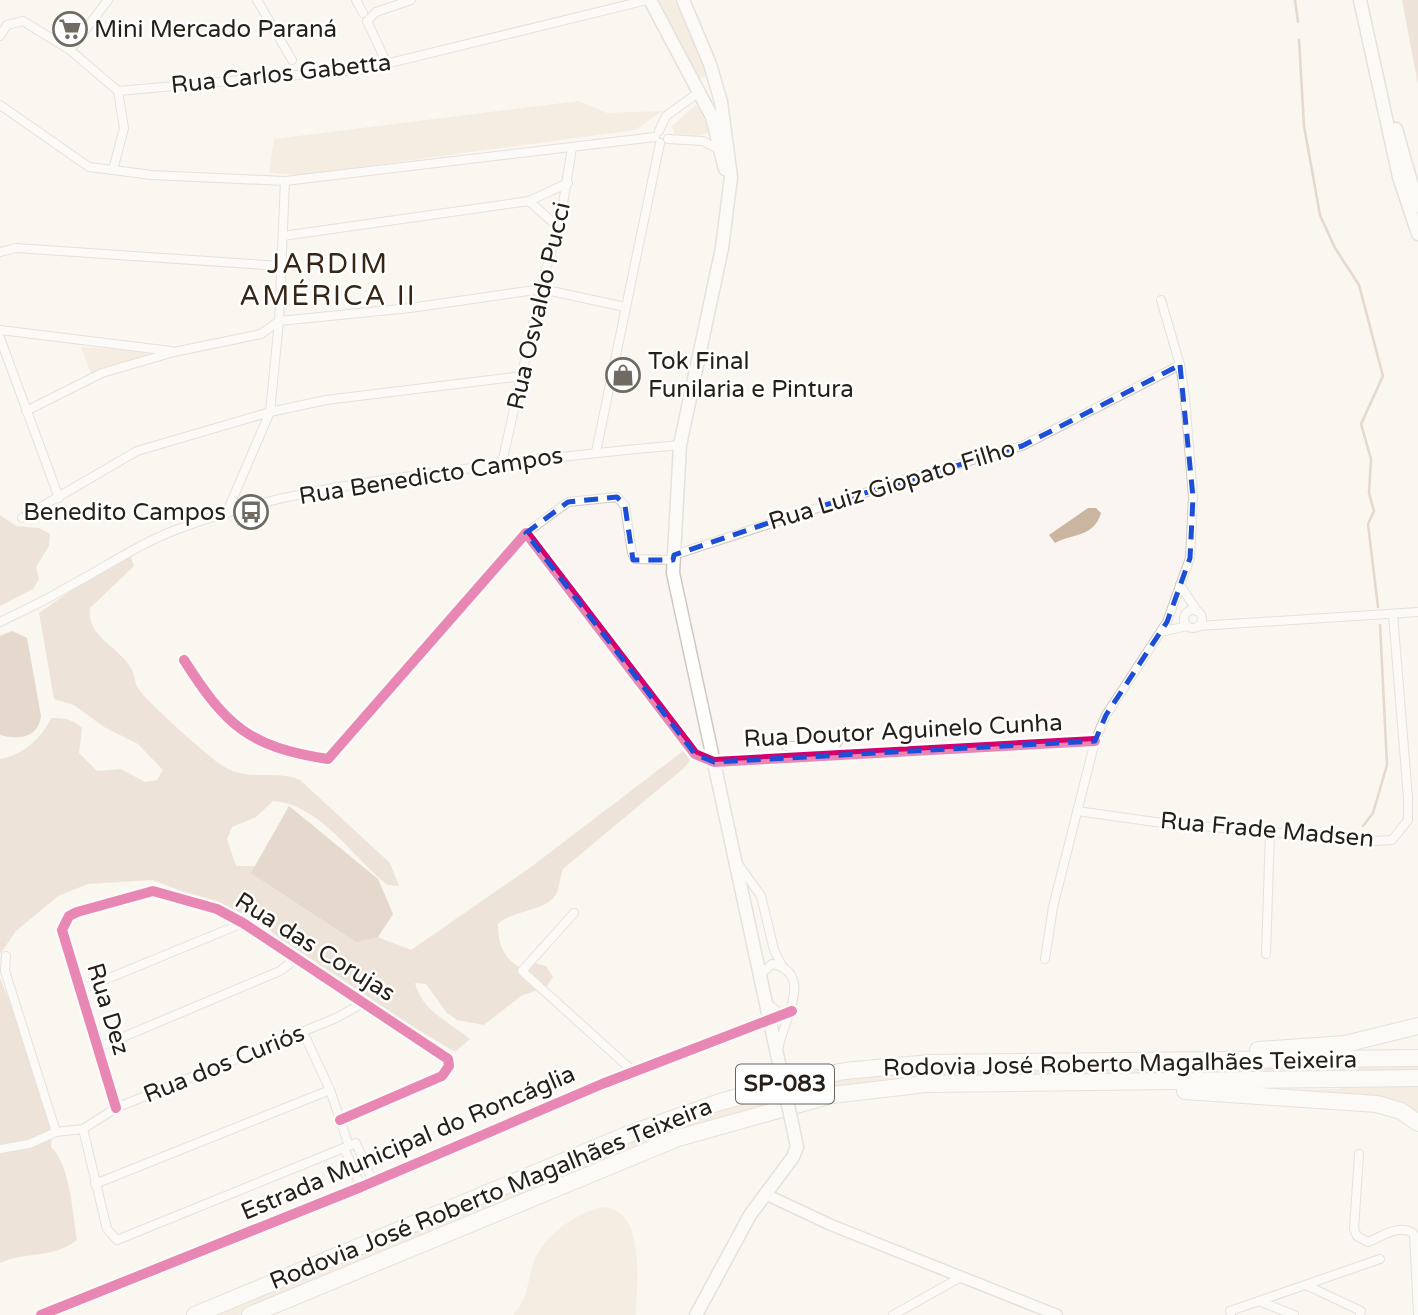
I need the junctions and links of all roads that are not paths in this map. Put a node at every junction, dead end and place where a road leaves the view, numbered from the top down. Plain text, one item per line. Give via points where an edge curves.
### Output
1 (108, 0) edge
2 (257, 0) edge
3 (356, 0) edge
4 (411, 0) edge
5 (649, 0) edge
6 (683, 0) edge
7 (1360, 0) edge
8 (1369, 0) edge
9 (365, 17) junction
10 (0, 36) edge
11 (70, 50) junction
12 (705, 50) junction
13 (292, 60) dead end
14 (387, 64) junction
15 (691, 79) junction
16 (118, 91) junction
17 (698, 93) junction
18 (721, 102) junction
19 (0, 106) edge
20 (725, 121) junction
21 (717, 133) junction
22 (661, 138) junction
23 (703, 141) junction
24 (572, 148) junction
25 (720, 150) junction
26 (113, 170) junction
27 (285, 181) junction
28 (568, 183) junction
29 (730, 190) junction
30 (530, 201) junction
31 (1418, 206) edge
32 (559, 228) junction
33 (1418, 234) edge
34 (284, 236) junction
35 (0, 252) edge
36 (280, 266) junction
37 (542, 289) junction
38 (1161, 300) dead end
39 (625, 307) junction
40 (279, 321) junction
41 (0, 330) edge
42 (0, 338) edge
43 (174, 352) junction
44 (1180, 365) junction
45 (523, 376) junction
46 (26, 411) junction
47 (270, 412) junction
48 (680, 445) junction
49 (596, 452) junction
50 (502, 464) junction
51 (58, 498) junction
52 (226, 514) junction
53 (22, 518) dead end
54 (526, 533) junction
55 (673, 558) junction
56 (1180, 585) junction
57 (1174, 600) junction
58 (1418, 612) edge
59 (1198, 613) junction
60 (1393, 614) junction
61 (1182, 616) junction
62 (0, 622) edge
63 (1167, 622) junction
64 (1224, 622) junction
65 (1187, 626) junction
66 (1199, 626) junction
67 (1161, 632) junction
68 (184, 660) dead end
69 (843, 734) dead end
70 (1095, 741) junction
71 (786, 746) dead end
72 (714, 762) junction
73 (1077, 811) junction
74 (1270, 832) junction
75 (736, 861) junction
76 (574, 913) dead end
77 (65, 922) joint
78 (243, 923) junction
79 (1266, 954) dead end
80 (6, 956) dead end
81 (297, 958) junction
82 (1045, 959) dead end
83 (783, 968) junction
84 (761, 974) junction
85 (80, 990) junction
86 (365, 1002) junction
87 (767, 1003) junction
88 (792, 1011) junction
89 (771, 1019) junction
90 (1418, 1027) edge
91 (303, 1032) junction
92 (1418, 1035) edge
93 (1345, 1044) junction
94 (97, 1048) junction
95 (777, 1058) junction
96 (1418, 1058) edge
97 (1068, 1060) junction
98 (635, 1073) junction
99 (1418, 1079) edge
100 (1071, 1082) junction
101 (330, 1090) junction
102 (116, 1108) junction
103 (340, 1120) junction
104 (1418, 1124) edge
105 (83, 1129) junction
106 (55, 1132) junction
107 (349, 1146) junction
108 (0, 1149) edge
109 (1359, 1154) dead end
110 (373, 1182) junction
111 (95, 1184) junction
112 (361, 1187) junction
113 (765, 1194) junction
114 (1380, 1259) dead end
115 (961, 1278) junction
116 (1306, 1285) junction
117 (1259, 1301) junction
118 (1418, 1314) edge
119 (41, 1315) edge
120 (195, 1315) edge
121 (250, 1315) edge
122 (696, 1315) edge
123 (893, 1315) edge
124 (1057, 1315) edge
125 (1231, 1315) edge
126 (1294, 1315) edge
127 (1360, 1315) edge

1 - 11 street
2 - 13 street
3 - 9 street
4 - 9 street
5 - 14 street, Rua Carlos Gabetta
5 - 15 main road
6 - 12 main road
7 - 33 main road via 1399,177
8 - 31 main road
9 - 14 street
10 - 11 street via 16,20 38,28
11 - 16 street
12 - 15 main road via 706,76
12 - 18 main road
14 - 16 street, Rua Carlos Gabetta
15 - 17 main road
16 - 26 street via 124,128
17 - 18 main road via 711,90
17 - 21 main road
17 - 22 street via 666,116
18 - 20 main road
19 - 26 street via 89,167
20 - 21 main road
20 - 29 main road via 732,166
21 - 23 street
21 - 25 main road
22 - 23 street
22 - 24 street
22 - 39 street
23 - 25 street
24 - 27 street
24 - 28 street, Rua Osvaldo Pucci
25 - 29 main road
26 - 27 street
27 - 34 street
28 - 30 street
28 - 32 street, Rua Osvaldo Pucci
29 - 48 main road
30 - 32 street
30 - 34 street
32 - 37 street, Rua Osvaldo Pucci
34 - 36 street
35 - 36 street via 16,248
36 - 40 street
37 - 39 street
37 - 40 street
37 - 45 street, Rua Osvaldo Pucci
38 - 44 street
39 - 49 street
40 - 43 street via 261,334
40 - 47 street
41 - 43 street
42 - 46 street
43 - 46 street via 102,373
44 - 55 street, Rua Luiz Giopato Filho via 1022,446 873,489
44 - 56 street via 1194,528
45 - 47 street via 326,400
45 - 50 street, Rua Osvaldo Pucci
46 - 51 street
47 - 51 street via 137,451
47 - 52 street
48 - 49 street, Rua Benedicto Campos
48 - 55 main road
49 - 50 street, Rua Benedicto Campos
50 - 52 street, Rua Benedicto Campos via 314,492
51 - 53 street
52 - 62 street, Rua Benedicto Campos via 138,546
54 - 55 street, Rua Luiz Giopato Filho via 568,502 617,497 625,506 635,559
54 - 68 street via 328,759 253,738 230,723
54 - 72 street via 695,754
55 - 72 main road
56 - 57 street
56 - 59 street
57 - 61 street
57 - 63 street
58 - 60 street
59 - 61 street
59 - 64 street
59 - 66 street
60 - 64 street
60 - 74 street, Rua Frade Madsen via 1408,798 1403,830 1392,840 1374,841
61 - 63 street
61 - 65 street
63 - 67 street
64 - 66 street
65 - 66 street
65 - 67 street
67 - 70 street via 1106,715
69 - 71 street via 835,746
70 - 72 street, Rua Doutor Aguinelo Cunha
70 - 73 street
72 - 75 main road
73 - 74 street, Rua Frade Madsen
73 - 82 street
74 - 79 street
75 - 83 street via 761,896
75 - 84 main road
76 - 98 street via 522,971
77 - 78 street, Rua das Corujas via 77,912 153,891 217,909
77 - 85 street, Rua Dez via 62,930
78 - 81 street, Rua das Corujas
78 - 85 street
80 - 106 street via 5,971
81 - 86 street, Rua das Corujas
81 - 94 street via 280,971
83 - 84 street via 772,964
83 - 88 street via 796,995
84 - 87 main road
85 - 94 street, Rua Dez
86 - 91 street, Rua dos Curiós
86 - 103 street, Rua das Corujas via 445,1055 449,1066 442,1076
87 - 88 street via 778,1012
87 - 89 main road
88 - 89 street, Estrada Municipal do Roncáglia
88 - 95 street
89 - 95 main road
89 - 98 street, Estrada Municipal do Roncáglia
90 - 93 highway
91 - 101 street
91 - 102 street, Rua dos Curiós
92 - 93 highway
93 - 97 highway
94 - 102 street, Rua Dez
95 - 113 main road, bridge via 797,1147
96 - 97 highway, Rodovia José Roberto Magalhães Teixeira / SP-083
97 - 120 highway, Rodovia José Roberto Magalhães Teixeira / SP-083 via 880,1067 758,1090 629,1134
98 - 110 street, Estrada Municipal do Roncáglia
99 - 100 highway, Rodovia José Roberto Magalhães Teixeira / SP-083
100 - 104 highway via 1363,1102 1401,1111
100 - 121 highway, Rodovia José Roberto Magalhães Teixeira / SP-083 via 868,1089 720,1124
101 - 103 street
101 - 111 street
102 - 105 street, Rua dos Curiós
103 - 107 street
105 - 106 street
105 - 111 street
106 - 108 street via 29,1144
107 - 110 street
107 - 111 street via 117,1240 107,1229
107 - 112 street
109 - 118 street via 1354,1229 1368,1242 1397,1230 1414,1234
110 - 112 street, Estrada Municipal do Roncáglia
112 - 119 street, Estrada Municipal do Roncáglia
113 - 115 street
113 - 122 main road
114 - 116 street
115 - 123 street
115 - 124 street
116 - 117 street
116 - 127 street via 1361,1311
117 - 125 street via 1230,1311
117 - 126 street

